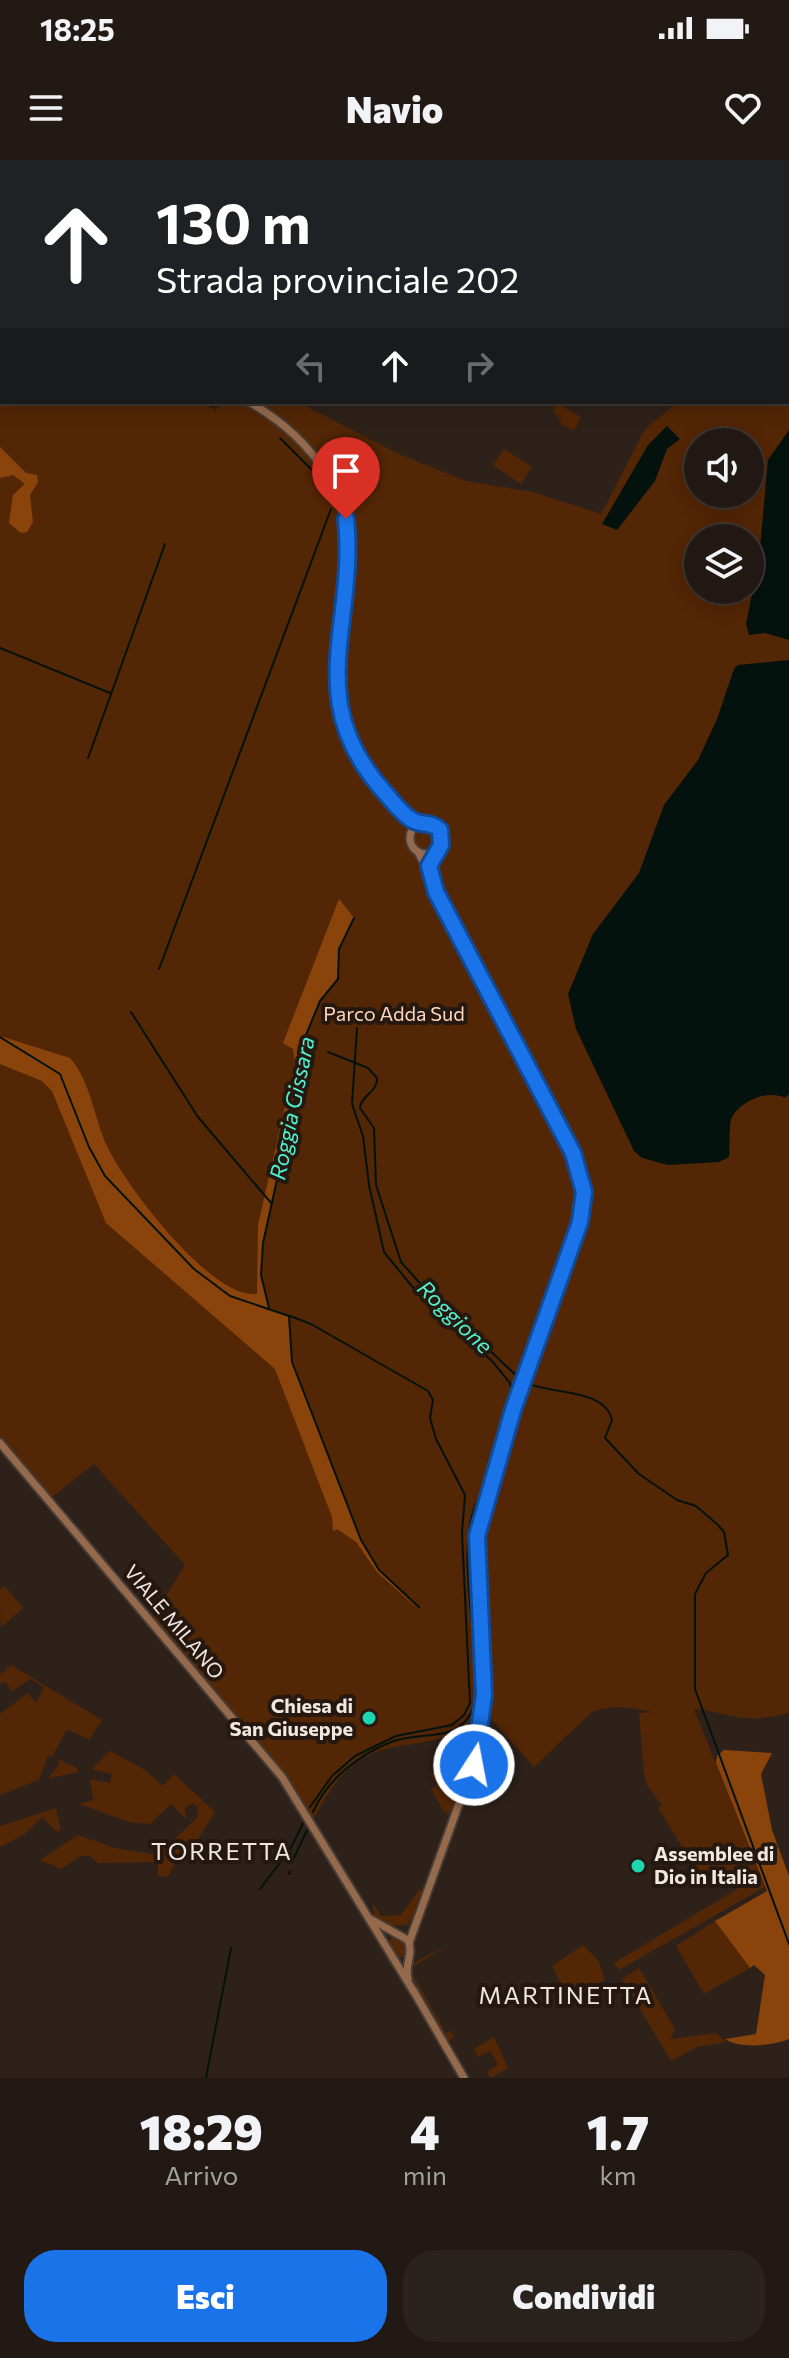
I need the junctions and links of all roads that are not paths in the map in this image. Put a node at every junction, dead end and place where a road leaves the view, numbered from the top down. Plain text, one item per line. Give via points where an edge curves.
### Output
1 (252, 404) edge
2 (399, 808) junction
3 (423, 823) junction
4 (411, 836) junction
5 (418, 852) junction
6 (435, 852) junction
7 (430, 872) junction
8 (0, 1443) edge
9 (364, 1911) junction
10 (419, 1914) junction
11 (395, 1932) junction
12 (409, 1943) junction
13 (386, 1947) junction
14 (391, 1955) junction
15 (409, 1959) junction
16 (414, 1992) junction
17 (464, 2078) edge

1 - 2 street via 310,448 337,494 348,543 336,666 339,707 360,761
2 - 3 street
2 - 4 street
3 - 4 street
3 - 6 street via 440,830 441,845
4 - 5 street
5 - 6 street
5 - 7 street
6 - 7 street
7 - 10 street via 438,897 573,1153 582,1180 583,1212 523,1382 477,1536 483,1713 476,1757
8 - 9 street, VIALE MILANO via 273,1765
9 - 11 street, VIALE MILANO via 379,1927
9 - 13 street, VIALE MILANO
10 - 11 street via 410,1926
10 - 12 street
11 - 12 street, VIALE MILANO
11 - 13 street via 386,1937
12 - 15 street, VIALE MILANO
13 - 14 street, VIALE MILANO
14 - 15 street via 399,1961
14 - 16 street, VIALE MILANO
15 - 16 street, VIALE MILANO via 406,1974
16 - 17 street, VIALE MILANO

